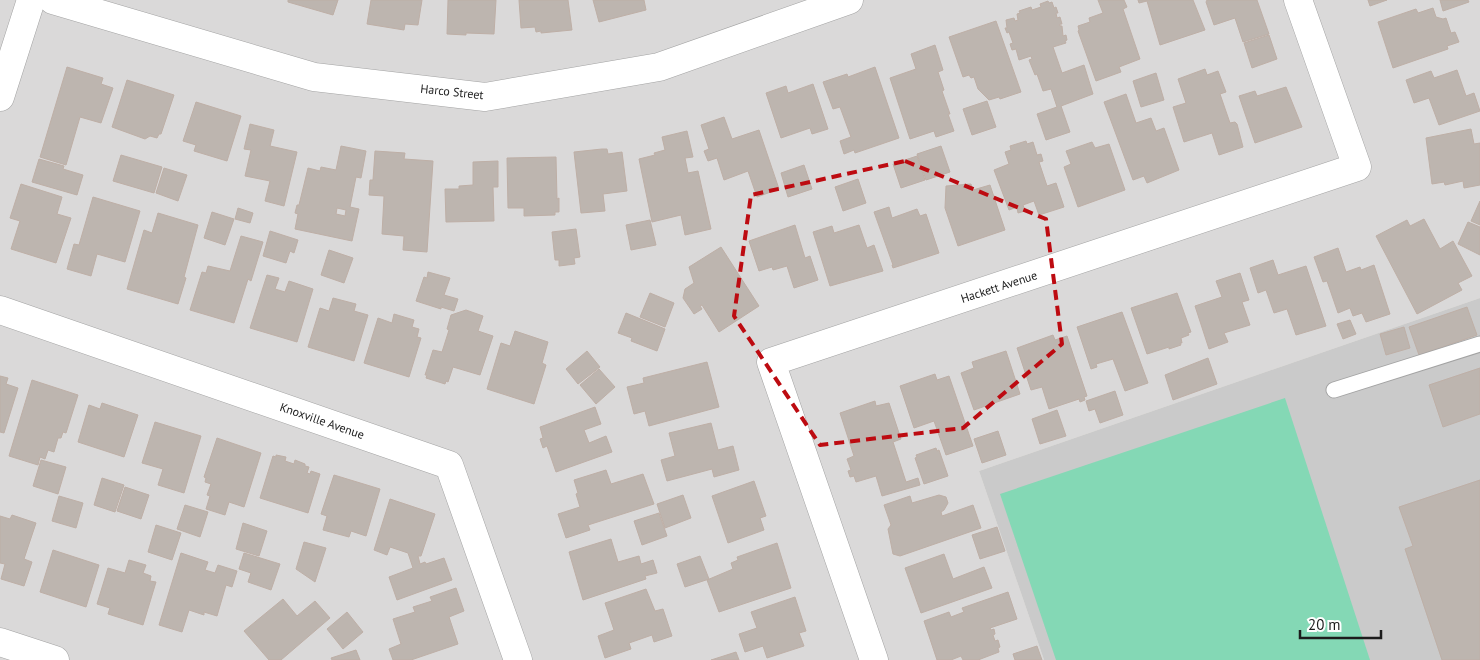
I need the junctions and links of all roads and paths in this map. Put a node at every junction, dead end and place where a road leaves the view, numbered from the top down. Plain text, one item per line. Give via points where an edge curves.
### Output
1 (31, 0) edge
2 (53, 0) edge
3 (849, 0) edge
4 (1298, 0) edge
5 (0, 97) edge
6 (0, 310) edge
7 (1480, 344) edge
8 (1334, 390) dead end
9 (0, 642) edge
10 (55, 660) edge
11 (518, 660) edge
12 (874, 660) edge

1 - 5 street
2 - 3 street, Harco Street via 314,77 485,97 659,67
4 - 12 street, Hackett Avenue via 1357,167 771,362
6 - 11 street, Knoxville Avenue via 449,465
7 - 8 lane
9 - 10 street

